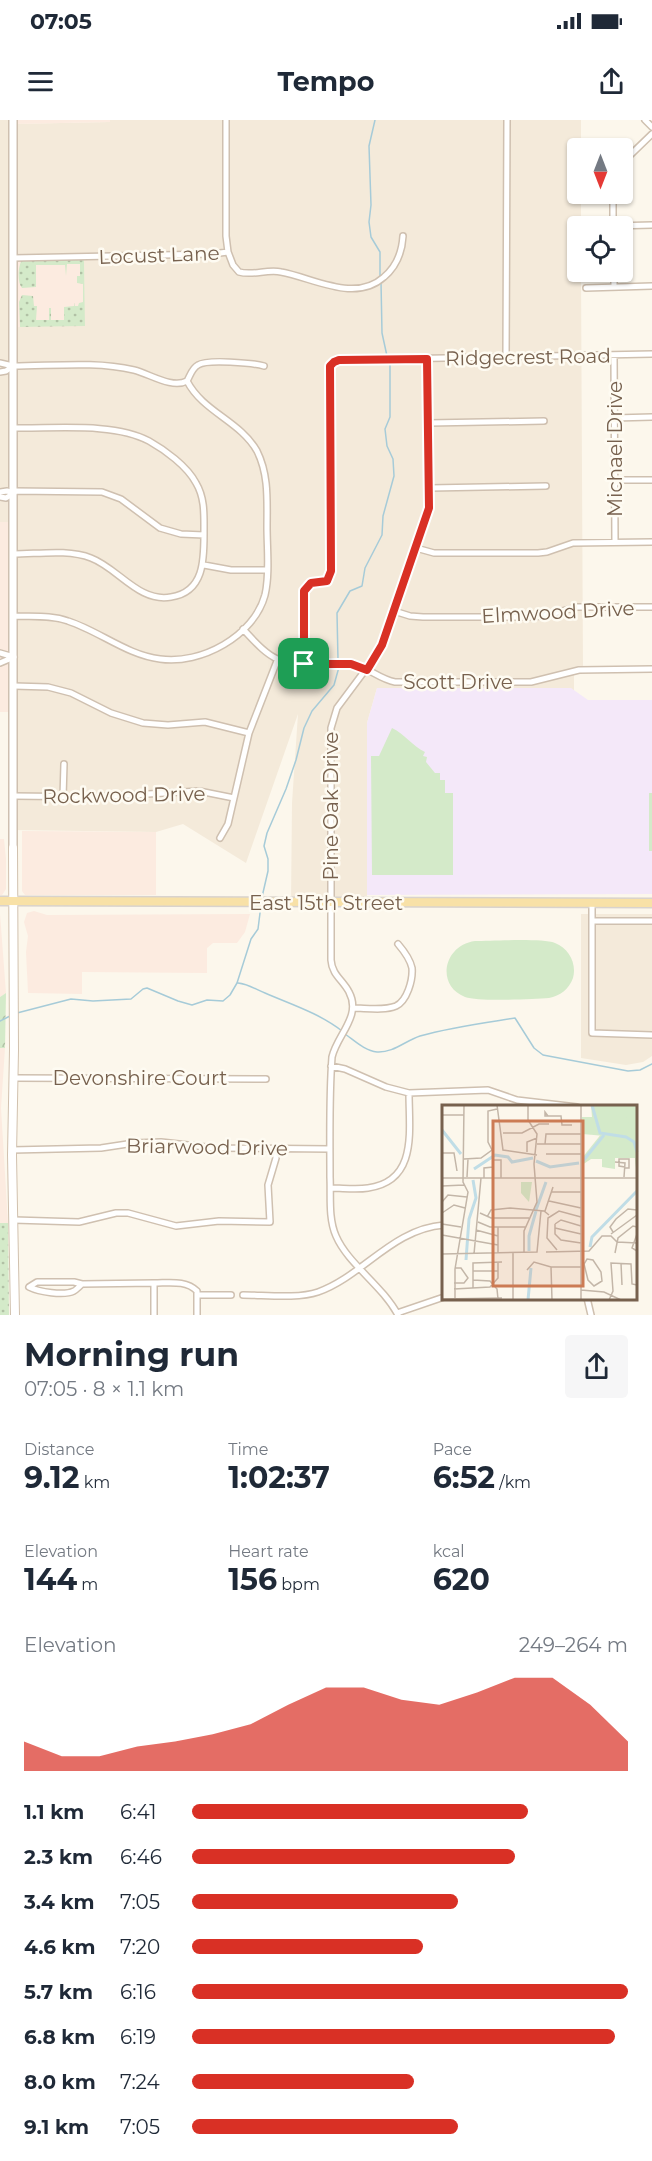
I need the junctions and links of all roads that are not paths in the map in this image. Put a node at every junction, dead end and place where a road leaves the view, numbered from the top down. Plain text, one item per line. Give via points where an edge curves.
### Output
1 (13, 120) edge
2 (226, 120) edge
3 (507, 120) edge
4 (645, 120) edge
5 (652, 127) edge
6 (652, 134) edge
7 (633, 153) edge
8 (633, 225) edge
9 (652, 225) edge
10 (403, 236) dead end
11 (228, 252) junction
12 (13, 258) junction
13 (614, 282) edge
14 (652, 286) edge
15 (614, 287) junction
16 (586, 288) dead end
17 (652, 354) edge
18 (614, 355) junction
19 (506, 357) junction
20 (427, 359) junction
21 (0, 363) edge
22 (13, 366) junction
23 (264, 366) dead end
24 (0, 372) edge
25 (188, 381) junction
26 (652, 417) edge
27 (614, 418) junction
28 (544, 421) dead end
29 (429, 423) junction
30 (14, 428) junction
31 (614, 480) junction
32 (652, 480) edge
33 (546, 486) dead end
34 (430, 488) junction
35 (0, 492) edge
36 (14, 492) junction
37 (0, 497) edge
38 (204, 535) junction
39 (615, 542) junction
40 (652, 542) edge
41 (416, 548) junction
42 (14, 554) junction
43 (204, 566) junction
44 (267, 570) junction
45 (652, 607) edge
46 (394, 611) junction
47 (14, 616) junction
48 (243, 629) junction
49 (0, 653) edge
50 (14, 657) junction
51 (277, 660) junction
52 (0, 663) edge
53 (304, 664) junction
54 (652, 669) edge
55 (367, 670) junction
56 (14, 686) junction
57 (249, 733) junction
58 (64, 764) dead end
59 (14, 796) junction
60 (63, 796) junction
61 (234, 798) junction
62 (220, 838) dead end
63 (14, 848) joint
64 (0, 901) edge
65 (14, 901) junction
66 (331, 903) junction
67 (592, 903) junction
68 (652, 903) edge
69 (592, 921) junction
70 (652, 921) edge
71 (398, 944) dead end
72 (353, 1008) junction
73 (652, 1035) edge
74 (331, 1066) junction
75 (14, 1078) junction
76 (266, 1079) dead end
77 (409, 1093) junction
78 (517, 1103) edge
79 (547, 1105) edge
80 (275, 1149) junction
81 (330, 1149) junction
82 (12, 1150) junction
83 (331, 1188) junction
84 (14, 1220) junction
85 (442, 1226) edge
86 (360, 1267) junction
87 (60, 1282) junction
88 (154, 1283) junction
89 (82, 1284) junction
90 (14, 1286) junction
91 (29, 1287) junction
92 (60, 1292) junction
93 (197, 1295) junction
94 (231, 1295) dead end
95 (243, 1295) dead end
96 (442, 1298) edge
97 (587, 1300) edge
98 (397, 1314) edge
99 (15, 1315) edge
100 (154, 1315) edge
101 (197, 1315) edge
102 (591, 1315) edge

1 - 12 street
2 - 11 street
3 - 19 street
4 - 5 street
6 - 7 street
8 - 9 street
10 - 11 street, Locust Lane via 399,258 386,276 372,286 355,290 277,271 239,272
11 - 12 street, Locust Lane
12 - 22 street
13 - 15 street
14 - 15 street
15 - 16 street
17 - 18 street, Ridgecrest Road
18 - 19 street, Ridgecrest Road
18 - 27 street, Michael Drive
19 - 20 street, Ridgecrest Road
20 - 29 street, Pine Oak Drive
20 - 53 street, Ridgecrest Road via 332,363 331,571 327,581 311,583 304,591
21 - 22 street
22 - 24 street
22 - 25 street via 109,366 178,384
22 - 30 street
23 - 25 street via 249,362 203,363 195,367
25 - 44 street via 198,398 243,433 262,463 267,487
26 - 27 street
27 - 31 street, Michael Drive
28 - 29 street
29 - 34 street, Pine Oak Drive
30 - 36 street
30 - 38 street via 111,429 149,441 196,481 203,502
31 - 32 street
31 - 39 street, Michael Drive
33 - 34 street
34 - 41 street, Pine Oak Drive via 428,515
35 - 36 street
36 - 37 street
36 - 38 street via 102,492 121,499 160,528
36 - 42 street
38 - 43 street
39 - 40 street
39 - 41 street via 573,543 538,553 434,553
41 - 46 street, Pine Oak Drive
42 - 43 street via 86,556 144,593 159,598 185,592
42 - 47 street
43 - 44 street
44 - 48 street via 262,603
45 - 46 street, Elmwood Drive via 577,608 528,617 417,617
46 - 55 street, Pine Oak Drive via 382,645
47 - 48 street via 65,620 135,652 161,659 201,655
47 - 50 street
48 - 51 street
49 - 50 street
50 - 52 street
50 - 56 street
51 - 53 street, Scott Drive
51 - 57 street
53 - 55 street, Scott Drive via 351,664
54 - 55 street, Scott Drive via 579,670 534,682 395,682
55 - 66 street, Pine Oak Drive via 340,703 331,723
56 - 57 street via 64,691 143,723 205,722
56 - 59 street
57 - 61 street
58 - 60 street
59 - 60 street, Rockwood Drive
59 - 63 street
60 - 61 street, Rockwood Drive via 199,791
61 - 62 street
63 - 65 main road
64 - 65 main road, East 15th Street
65 - 66 main road, East 15th Street
65 - 75 main road
66 - 67 main road, East 15th Street
66 - 72 street, Pine Oak Drive via 332,969 347,988
67 - 68 main road, East 15th Street
67 - 69 street
69 - 70 street
69 - 73 street via 592,1033
71 - 72 street via 412,970 406,996 397,1006
72 - 74 street via 348,1026 333,1051
74 - 77 street
74 - 81 street
75 - 76 street, Devonshire Court
75 - 82 main road
77 - 78 street via 488,1090
77 - 83 street via 409,1145 404,1166 382,1185
78 - 79 street
80 - 81 street, Briarwood Drive
80 - 82 street, Briarwood Drive via 161,1142
80 - 84 street via 268,1185 270,1222 219,1221 186,1226 128,1214 79,1222
81 - 83 street
82 - 84 main road
83 - 86 street via 336,1236
84 - 90 main road
85 - 86 street via 402,1238
86 - 95 street via 316,1292
86 - 98 street
87 - 89 street
87 - 91 street via 37,1282
87 - 92 street
88 - 89 street
88 - 93 street via 184,1283 191,1285
88 - 100 street
89 - 92 street via 74,1291
90 - 91 street
90 - 99 main road
91 - 92 street
93 - 94 street
93 - 101 street
96 - 98 street
97 - 102 street

